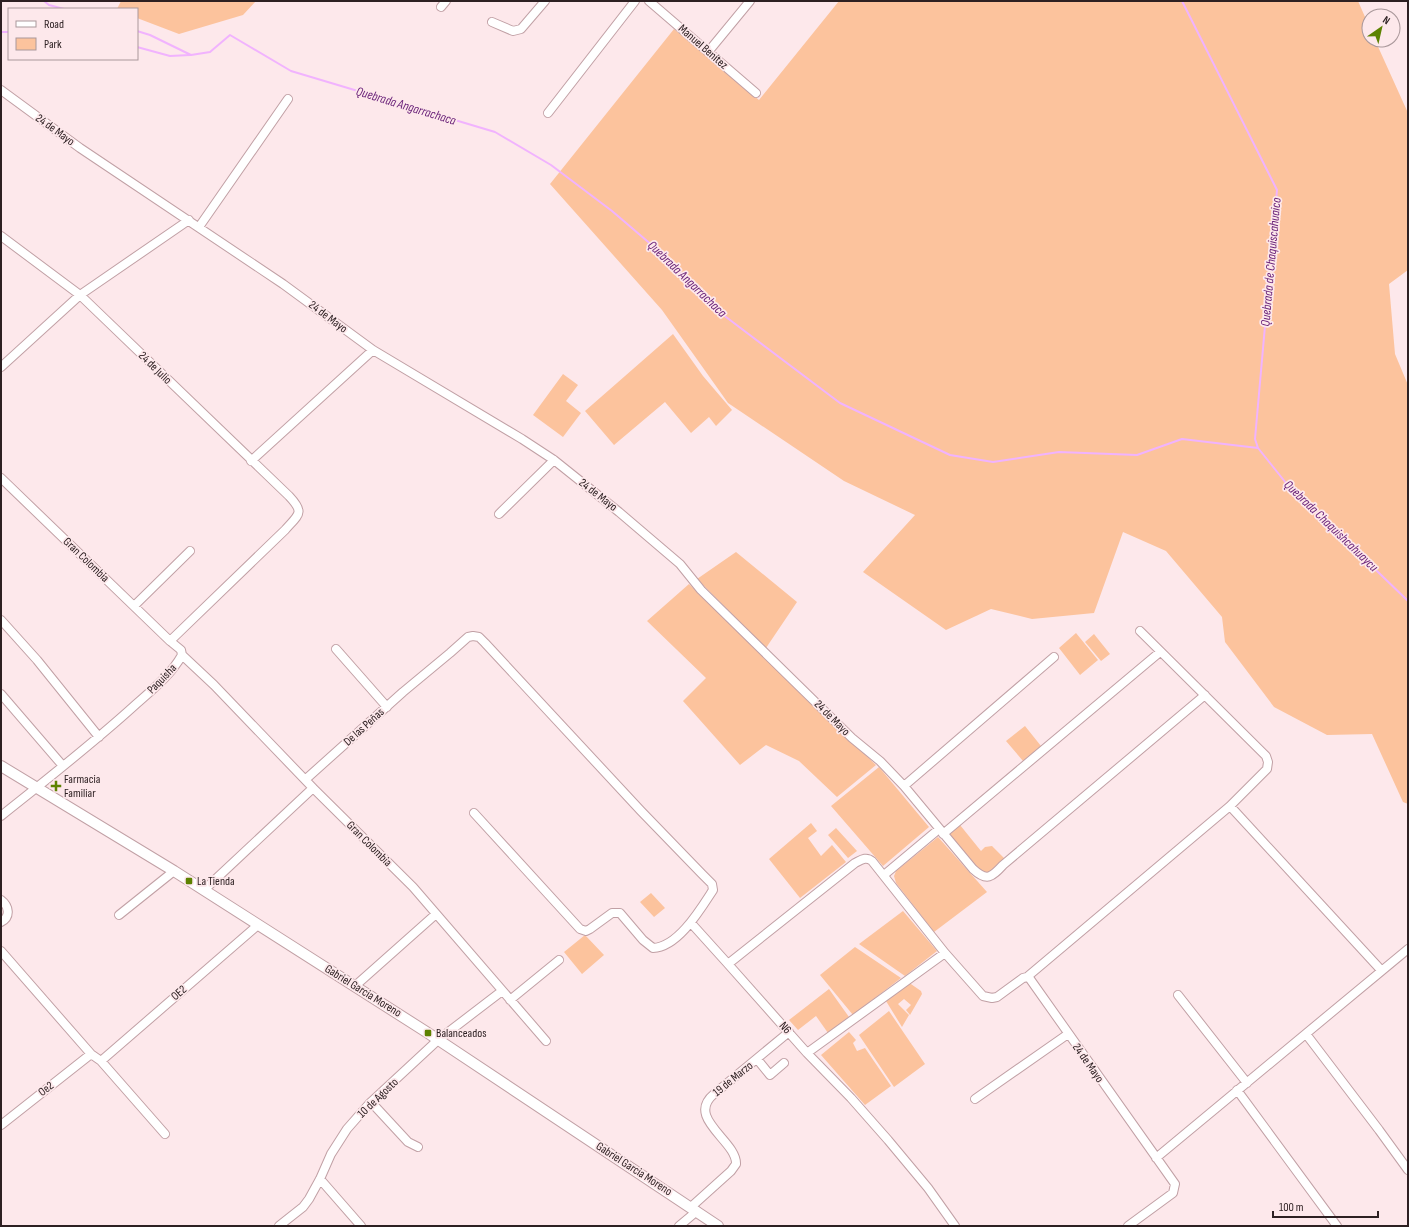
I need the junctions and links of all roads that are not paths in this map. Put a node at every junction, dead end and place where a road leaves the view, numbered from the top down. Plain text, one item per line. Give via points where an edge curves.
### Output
1 (545, 1) edge
2 (635, 1) edge
3 (649, 1) edge
4 (750, 1) edge
5 (492, 22) dead end
6 (708, 52) junction
7 (1, 90) edge
8 (756, 93) dead end
9 (288, 99) dead end
10 (548, 113) dead end
11 (189, 220) junction
12 (199, 227) junction
13 (1, 236) edge
14 (80, 295) junction
15 (373, 350) junction
16 (1, 367) edge
17 (554, 460) junction
18 (251, 461) junction
19 (1, 478) edge
20 (499, 514) dead end
21 (190, 551) dead end
22 (134, 606) junction
23 (1, 620) edge
24 (1140, 631) dead end
25 (170, 641) junction
26 (336, 649) dead end
27 (1160, 652) junction
28 (182, 655) junction
29 (1054, 657) dead end
30 (1, 694) edge
31 (1204, 695) junction
32 (387, 707) junction
33 (99, 737) junction
34 (1, 766) edge
35 (62, 766) junction
36 (306, 779) junction
37 (904, 786) junction
38 (36, 788) junction
39 (313, 788) junction
40 (1230, 806) junction
41 (474, 813) dead end
42 (1, 816) edge
43 (943, 834) junction
44 (174, 872) junction
45 (884, 875) junction
46 (204, 890) junction
47 (1, 900) edge
48 (436, 914) junction
49 (119, 915) dead end
50 (1, 922) edge
51 (691, 923) junction
52 (258, 925) junction
53 (1408, 949) edge
54 (1, 951) edge
55 (945, 953) junction
56 (558, 960) dead end
57 (728, 964) junction
58 (1381, 970) junction
59 (1027, 977) junction
60 (354, 986) junction
61 (502, 991) junction
62 (1178, 995) dead end
63 (510, 1000) junction
64 (789, 1032) junction
65 (1068, 1034) junction
66 (1306, 1034) junction
67 (438, 1040) junction
68 (546, 1041) dead end
69 (807, 1053) junction
70 (91, 1054) junction
71 (756, 1059) junction
72 (101, 1061) junction
73 (784, 1064) dead end
74 (1246, 1083) junction
75 (1236, 1090) junction
76 (974, 1099) dead end
77 (371, 1102) junction
78 (1, 1125) edge
79 (164, 1134) dead end
80 (418, 1146) dead end
81 (1156, 1158) junction
82 (1408, 1170) edge
83 (320, 1179) junction
84 (694, 1209) junction
85 (279, 1226) edge
86 (361, 1226) edge
87 (679, 1226) edge
88 (718, 1226) edge
89 (955, 1226) edge
90 (1128, 1226) edge
91 (1337, 1226) edge

1 - 5 street via 521,29 513,31
2 - 10 street
3 - 6 street, Manuel Benítez
4 - 6 street
6 - 8 street, Manuel Benítez
7 - 11 street, 24 de Mayo via 80,148
9 - 12 street
11 - 12 street, 24 de Mayo
11 - 14 street
12 - 15 street, 24 de Mayo
13 - 14 street, 24 de Julio
14 - 16 street
14 - 18 street, 24 de Julio
15 - 17 street, 24 de Mayo
15 - 18 street
17 - 20 street
17 - 37 street, 24 de Mayo via 680,564 701,590
18 - 25 street, 24 de Julio via 298,507 296,517
19 - 22 street, Gran Colombia
21 - 22 street
22 - 25 street, Gran Colombia
23 - 33 street
24 - 27 street
25 - 28 street, Paquisha via 181,650
26 - 32 street
27 - 31 street
27 - 43 street
28 - 33 street, Paquisha via 155,688
28 - 36 street, Gran Colombia
29 - 37 street
30 - 35 street
31 - 40 street via 1266,756 1268,762 1267,769
31 - 43 street, 24 de Mayo via 1003,865 996,874 985,877 977,873
32 - 36 street, De las Peñas
32 - 51 street, De las Peñas via 468,637 479,637 712,884 713,890
33 - 35 street, Paquisha
34 - 38 street, Gabriel Garcia Moreno
35 - 38 street, Paquisha
36 - 39 street, Gran Colombia
37 - 43 street, 24 de Mayo
38 - 42 street, Paquisha
38 - 44 street, Gabriel Garcia Moreno
39 - 46 street
39 - 48 street, Gran Colombia via 413,887
40 - 58 street
40 - 59 street
41 - 51 street, De las Peñas via 580,929 586,931 612,913 620,913 643,940 652,948 659,948 674,939
43 - 45 street
44 - 46 street, Gabriel Garcia Moreno
44 - 49 street
45 - 55 street
45 - 57 street via 868,858 862,859
46 - 52 street, Gabriel Garcia Moreno
47 - 50 street via 8,910 7,918
48 - 60 street
48 - 61 street, Gran Colombia
51 - 57 street, N6
52 - 60 street, Gabriel Garcia Moreno
52 - 72 street, OE2
53 - 58 street
54 - 70 street
55 - 59 street via 988,998 997,997
55 - 69 street
56 - 63 street
57 - 64 street, N6
58 - 66 street
59 - 65 street, 24 de Mayo
60 - 67 street, Gabriel Garcia Moreno
61 - 63 street, Gran Colombia
61 - 67 street, 10 de Agosto
62 - 74 street
63 - 68 street, Gran Colombia
64 - 69 street, N6
64 - 71 street, 19 de Marzo
65 - 76 street
65 - 81 street, 24 de Mayo
66 - 74 street
66 - 82 street
67 - 77 street, 10 de Agosto
67 - 84 street, Gabriel Garcia Moreno
69 - 89 street, N6 via 888,1140 928,1188
70 - 72 street
70 - 78 street, Oe2
71 - 73 street via 770,1075
71 - 84 street, 19 de Marzo via 706,1102 706,1113 710,1123 735,1155 736,1164
72 - 79 street
74 - 75 street
75 - 81 street
75 - 91 street
77 - 80 street via 408,1142
77 - 83 street, 10 de Agosto via 347,1129 331,1154
81 - 90 street, 24 de Mayo via 1174,1182 1175,1191
83 - 85 street, 10 de Agosto via 302,1207
83 - 86 street
84 - 87 street, 19 de Marzo
84 - 88 street, Gabriel Garcia Moreno

